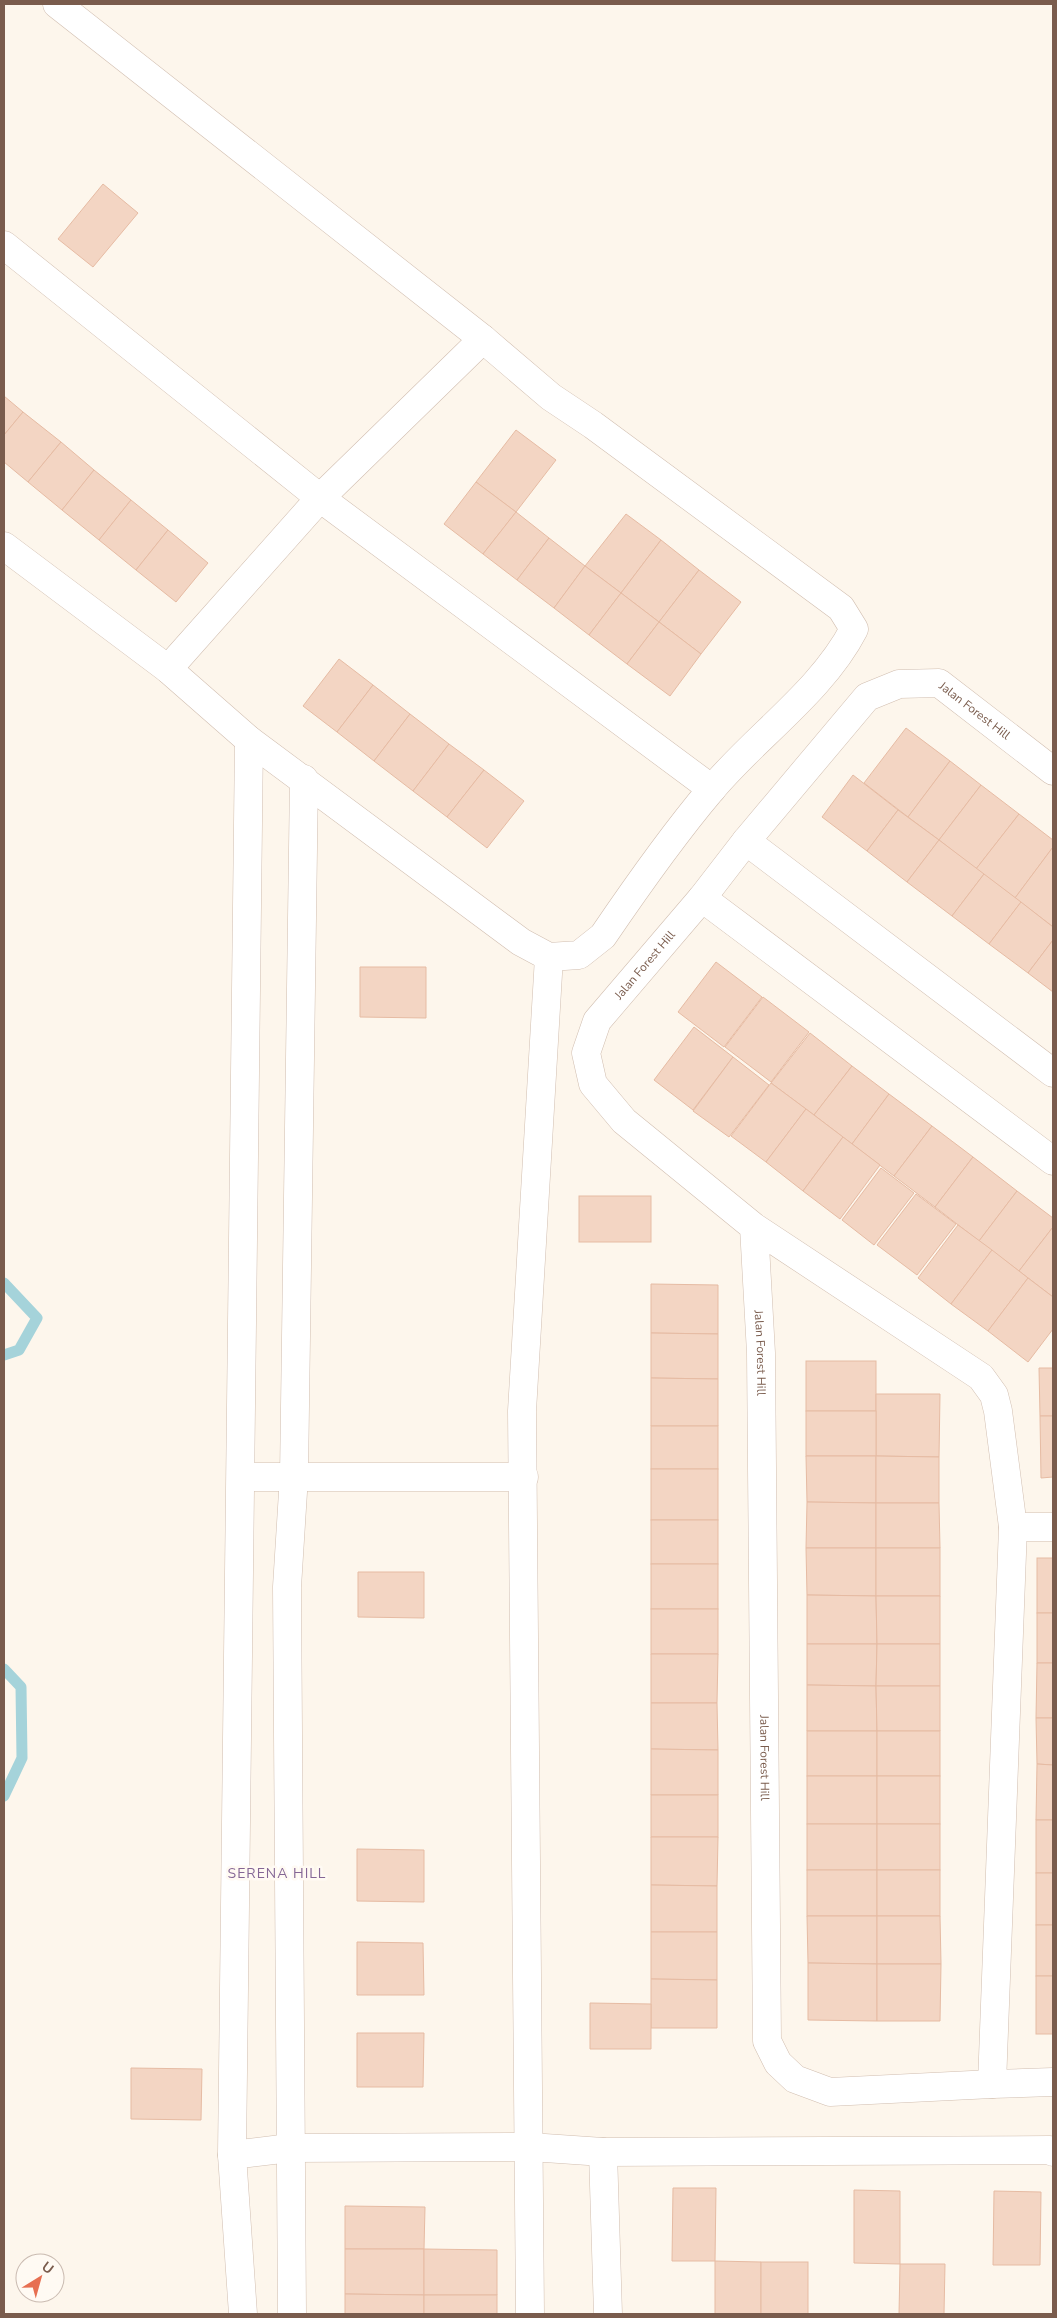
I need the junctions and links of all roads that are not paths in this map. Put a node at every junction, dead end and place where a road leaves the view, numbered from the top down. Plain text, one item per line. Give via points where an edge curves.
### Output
1 (57, 4) edge
2 (4, 245) edge
3 (483, 339) junction
4 (320, 498) junction
5 (4, 546) edge
6 (168, 669) junction
7 (249, 740) junction
8 (1053, 771) edge
9 (304, 779) junction
10 (712, 789) junction
11 (746, 841) junction
12 (702, 898) junction
13 (550, 957) junction
14 (1053, 1073) edge
15 (1053, 1161) edge
16 (754, 1227) junction
17 (294, 1476) junction
18 (241, 1477) junction
19 (524, 1477) junction
20 (1053, 1526) edge
21 (1013, 1527) junction
22 (1053, 2082) edge
23 (992, 2084) junction
24 (530, 2147) junction
25 (290, 2148) junction
26 (603, 2152) junction
27 (1053, 2152) edge
28 (232, 2155) junction
29 (243, 2314) edge
30 (292, 2314) edge
31 (530, 2314) edge
32 (608, 2314) edge

1 - 3 street
2 - 4 street
3 - 4 street
3 - 10 street via 551,397 841,608 854,629 844,648 819,678
4 - 6 street
4 - 10 street
5 - 6 street
6 - 7 street
7 - 9 street
7 - 18 street
8 - 11 street, Jalan Forest Hill via 939,683 899,684 867,697
9 - 13 street via 521,942
9 - 17 street
10 - 13 street via 603,936 579,955
11 - 12 street, Jalan Forest Hill
11 - 14 street
12 - 15 street
12 - 16 street, Jalan Forest Hill via 597,1021 586,1053 593,1084 624,1121
13 - 19 street via 522,1411
16 - 21 street, Jalan Forest Hill via 981,1377 994,1395 998,1411
16 - 23 street, Jalan Forest Hill via 761,1353 767,2041 778,2063 795,2079 830,2092
17 - 18 street
17 - 19 street
17 - 25 street via 287,1587
18 - 28 street
19 - 24 street
20 - 21 street
21 - 23 street, Jalan Forest Hill
22 - 23 street, Jalan Forest Hill
24 - 25 street
24 - 26 street
24 - 31 street
25 - 28 street
25 - 30 street
26 - 27 street
26 - 32 street
28 - 29 street

